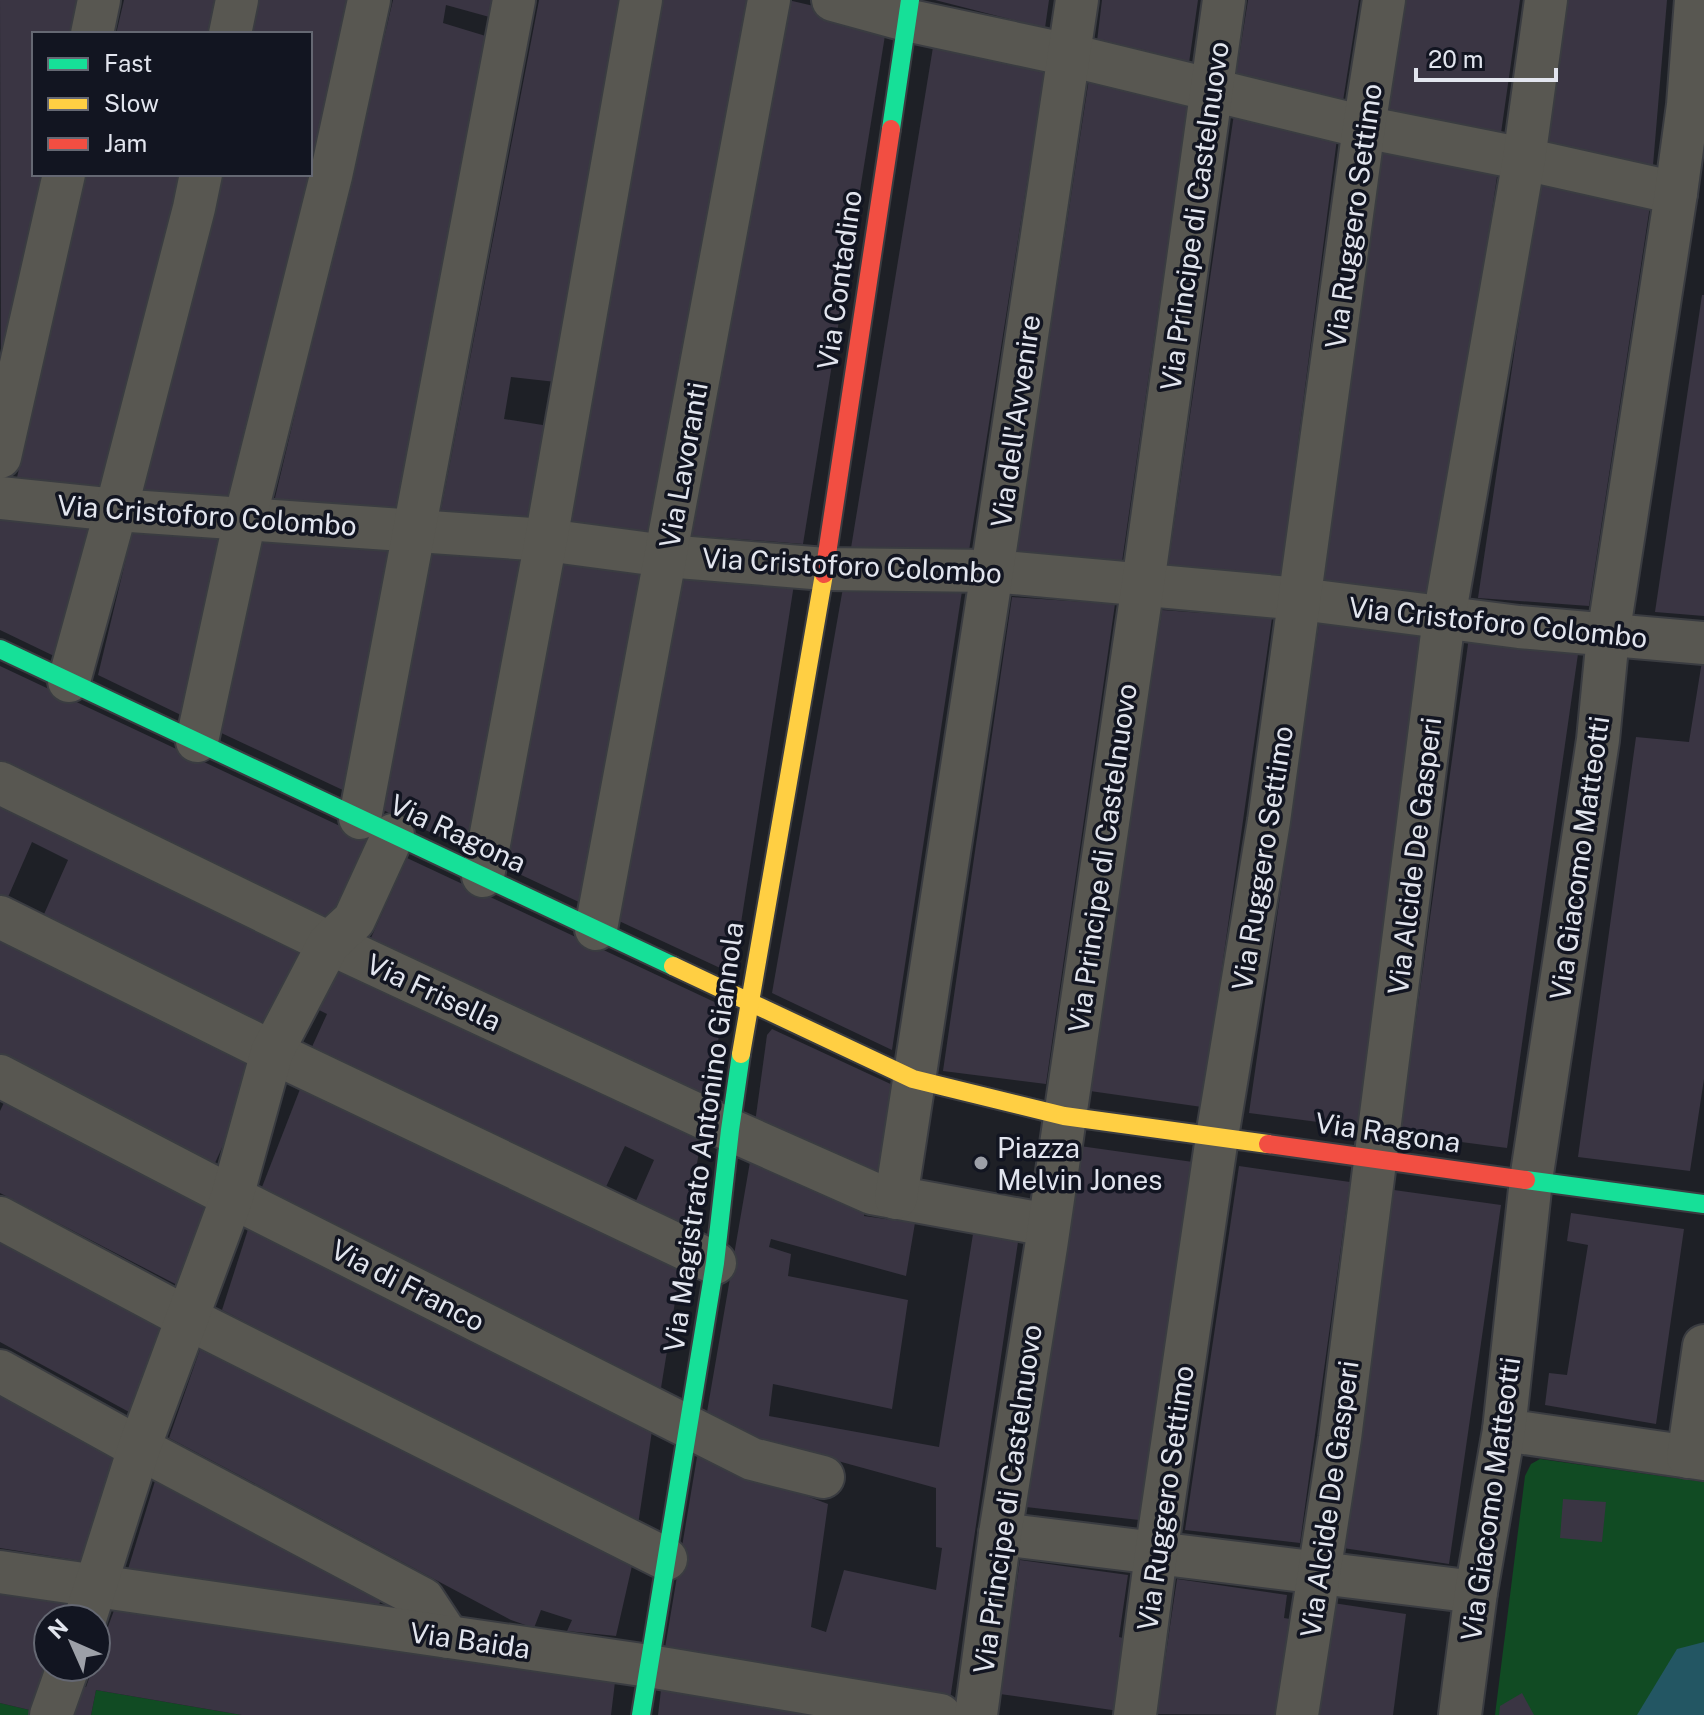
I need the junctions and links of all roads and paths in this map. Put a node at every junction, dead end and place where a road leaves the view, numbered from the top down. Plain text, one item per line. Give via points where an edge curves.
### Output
1 (99, 0) edge
2 (237, 0) edge
3 (369, 0) edge
4 (514, 0) edge
5 (641, 0) edge
6 (769, 0) edge
7 (833, 0) edge
8 (1077, 0) edge
9 (1224, 0) edge
10 (1384, 0) edge
11 (1546, 0) edge
12 (1696, 0) edge
13 (908, 10) edge
14 (92, 32) edge
15 (230, 32) edge
16 (1069, 55) junction
17 (1212, 89) junction
18 (1696, 105) edge
19 (1364, 127) junction
20 (1524, 159) junction
21 (64, 176) edge
22 (201, 176) edge
23 (1676, 193) junction
24 (0, 457) edge
25 (0, 498) edge
26 (116, 510) junction
27 (245, 519) junction
28 (415, 531) junction
29 (546, 540) junction
30 (666, 556) junction
31 (825, 569) junction
32 (992, 571) junction
33 (1143, 584) junction
34 (1300, 599) junction
35 (1444, 618) junction
36 (1608, 636) junction
37 (1704, 643) edge
38 (0, 649) edge
39 (69, 681) junction
40 (197, 741) junction
41 (0, 783) edge
42 (376, 826) junction
43 (483, 876) junction
44 (0, 917) edge
45 (596, 929) junction
46 (329, 943) junction
47 (749, 1001) junction
48 (272, 1052) junction
49 (902, 1074) junction
50 (0, 1076) edge
51 (1064, 1116) junction
52 (730, 1130) junction
53 (1217, 1137) junction
54 (1377, 1159) junction
55 (1531, 1180) junction
56 (884, 1195) junction
57 (232, 1197) junction
58 (1704, 1204) edge
59 (0, 1218) edge
60 (1048, 1225) junction
61 (715, 1263) junction
62 (187, 1318) junction
63 (1704, 1346) edge
64 (0, 1371) edge
65 (688, 1426) junction
66 (1504, 1430) junction
67 (139, 1448) junction
68 (1696, 1458) edge
69 (823, 1477) dead end
70 (1000, 1534) junction
71 (1156, 1554) junction
72 (666, 1559) junction
73 (0, 1572) edge
74 (1319, 1573) junction
75 (1476, 1592) junction
76 (90, 1602) edge
77 (448, 1637) junction
78 (649, 1666) junction
79 (62, 1683) edge
80 (51, 1715) edge
81 (641, 1715) edge
82 (940, 1715) edge
83 (976, 1715) edge
84 (1135, 1715) edge
85 (1297, 1715) edge
86 (1460, 1715) edge

1 - 14 street
2 - 15 street
3 - 27 street
4 - 28 street
5 - 29 street
6 - 30 street, Via Lavoranti
7 - 13 street
8 - 16 street, Via dell'Avvenire
9 - 17 street, Via Principe di Castelnuovo
10 - 19 street, Via Ruggero Settimo
11 - 20 street, Via Alcide De Gasperi
12 - 18 street, Via Giacomo Matteotti
13 - 16 street
13 - 31 street, Via Contadino
16 - 17 street
16 - 32 street, Via dell'Avvenire
17 - 19 street
17 - 33 street, Via Principe di Castelnuovo
18 - 23 street, Via Giacomo Matteotti
19 - 20 street
19 - 34 street, Via Ruggero Settimo
20 - 23 street
20 - 35 street, Via Alcide De Gasperi
21 - 24 street
22 - 26 street
23 - 36 street, Via Giacomo Matteotti
25 - 26 street, Via Cristoforo Colombo
26 - 27 street, Via Cristoforo Colombo
26 - 39 street
27 - 28 street, Via Cristoforo Colombo
27 - 40 street
28 - 29 street, Via Cristoforo Colombo
28 - 42 street
29 - 30 street, Via Cristoforo Colombo
29 - 43 street
30 - 31 street, Via Cristoforo Colombo
30 - 45 street, Via Lavoranti
31 - 32 street, Via Cristoforo Colombo
31 - 47 street, Via Magistrato Antonino Giannola
32 - 33 street, Via Cristoforo Colombo
32 - 49 street, Via dell'Avvenire
33 - 34 street, Via Cristoforo Colombo
33 - 51 street, Via Principe di Castelnuovo
34 - 35 street, Via Cristoforo Colombo
34 - 53 street, Via Ruggero Settimo
35 - 36 street, Via Cristoforo Colombo
35 - 54 street, Via Alcide De Gasperi
36 - 37 street, Via Cristoforo Colombo
36 - 55 street, Via Giacomo Matteotti via 1598,740
38 - 39 street, Via Ragona
39 - 40 street, Via Ragona
40 - 42 street, Via Ragona
41 - 46 street, Via Frisella
42 - 43 street, Via Ragona
42 - 46 street via 354,920
43 - 45 street, Via Ragona
44 - 48 street
45 - 47 street, Via Ragona
46 - 48 street
46 - 52 street, Via Frisella
47 - 49 street, Via Ragona
47 - 52 street, Via Magistrato Antonino Giannola
48 - 57 street
48 - 61 street
49 - 51 street, Via Ragona
49 - 56 street
50 - 57 street, Via di Franco
51 - 53 street, Via Ragona
51 - 60 street, Via Principe di Castelnuovo
52 - 56 street, Via Frisella
52 - 61 street, Via Magistrato Antonino Giannola
53 - 54 street, Via Ragona
53 - 71 street, Via Ruggero Settimo
54 - 55 street, Via Ragona
54 - 74 street, Via Alcide De Gasperi
55 - 58 street, Via Ragona
55 - 66 street, Via Giacomo Matteotti
56 - 60 street, Via Frisella
57 - 62 street
57 - 65 street, Via di Franco
59 - 62 street
60 - 70 street, Via Principe di Castelnuovo
61 - 65 street, Via Magistrato Antonino Giannola
62 - 67 street
62 - 72 street
63 - 68 street
64 - 67 street
65 - 69 street, Via di Franco via 752,1459
65 - 72 street, Via Magistrato Antonino Giannola
66 - 68 street
66 - 75 street, Via Giacomo Matteotti
67 - 76 street
67 - 77 street via 423,1599
70 - 71 street
70 - 83 street, Via Principe di Castelnuovo
71 - 74 street
71 - 84 street, Via Ruggero Settimo
72 - 78 street, Via Magistrato Antonino Giannola
73 - 76 street, Via Baida
74 - 75 street
74 - 85 street, Via Alcide De Gasperi
75 - 86 street, Via Giacomo Matteotti
76 - 77 street, Via Baida
77 - 78 street, Via Baida
78 - 81 street, Via Magistrato Antonino Giannola
78 - 82 street, Via Baida
79 - 80 street

